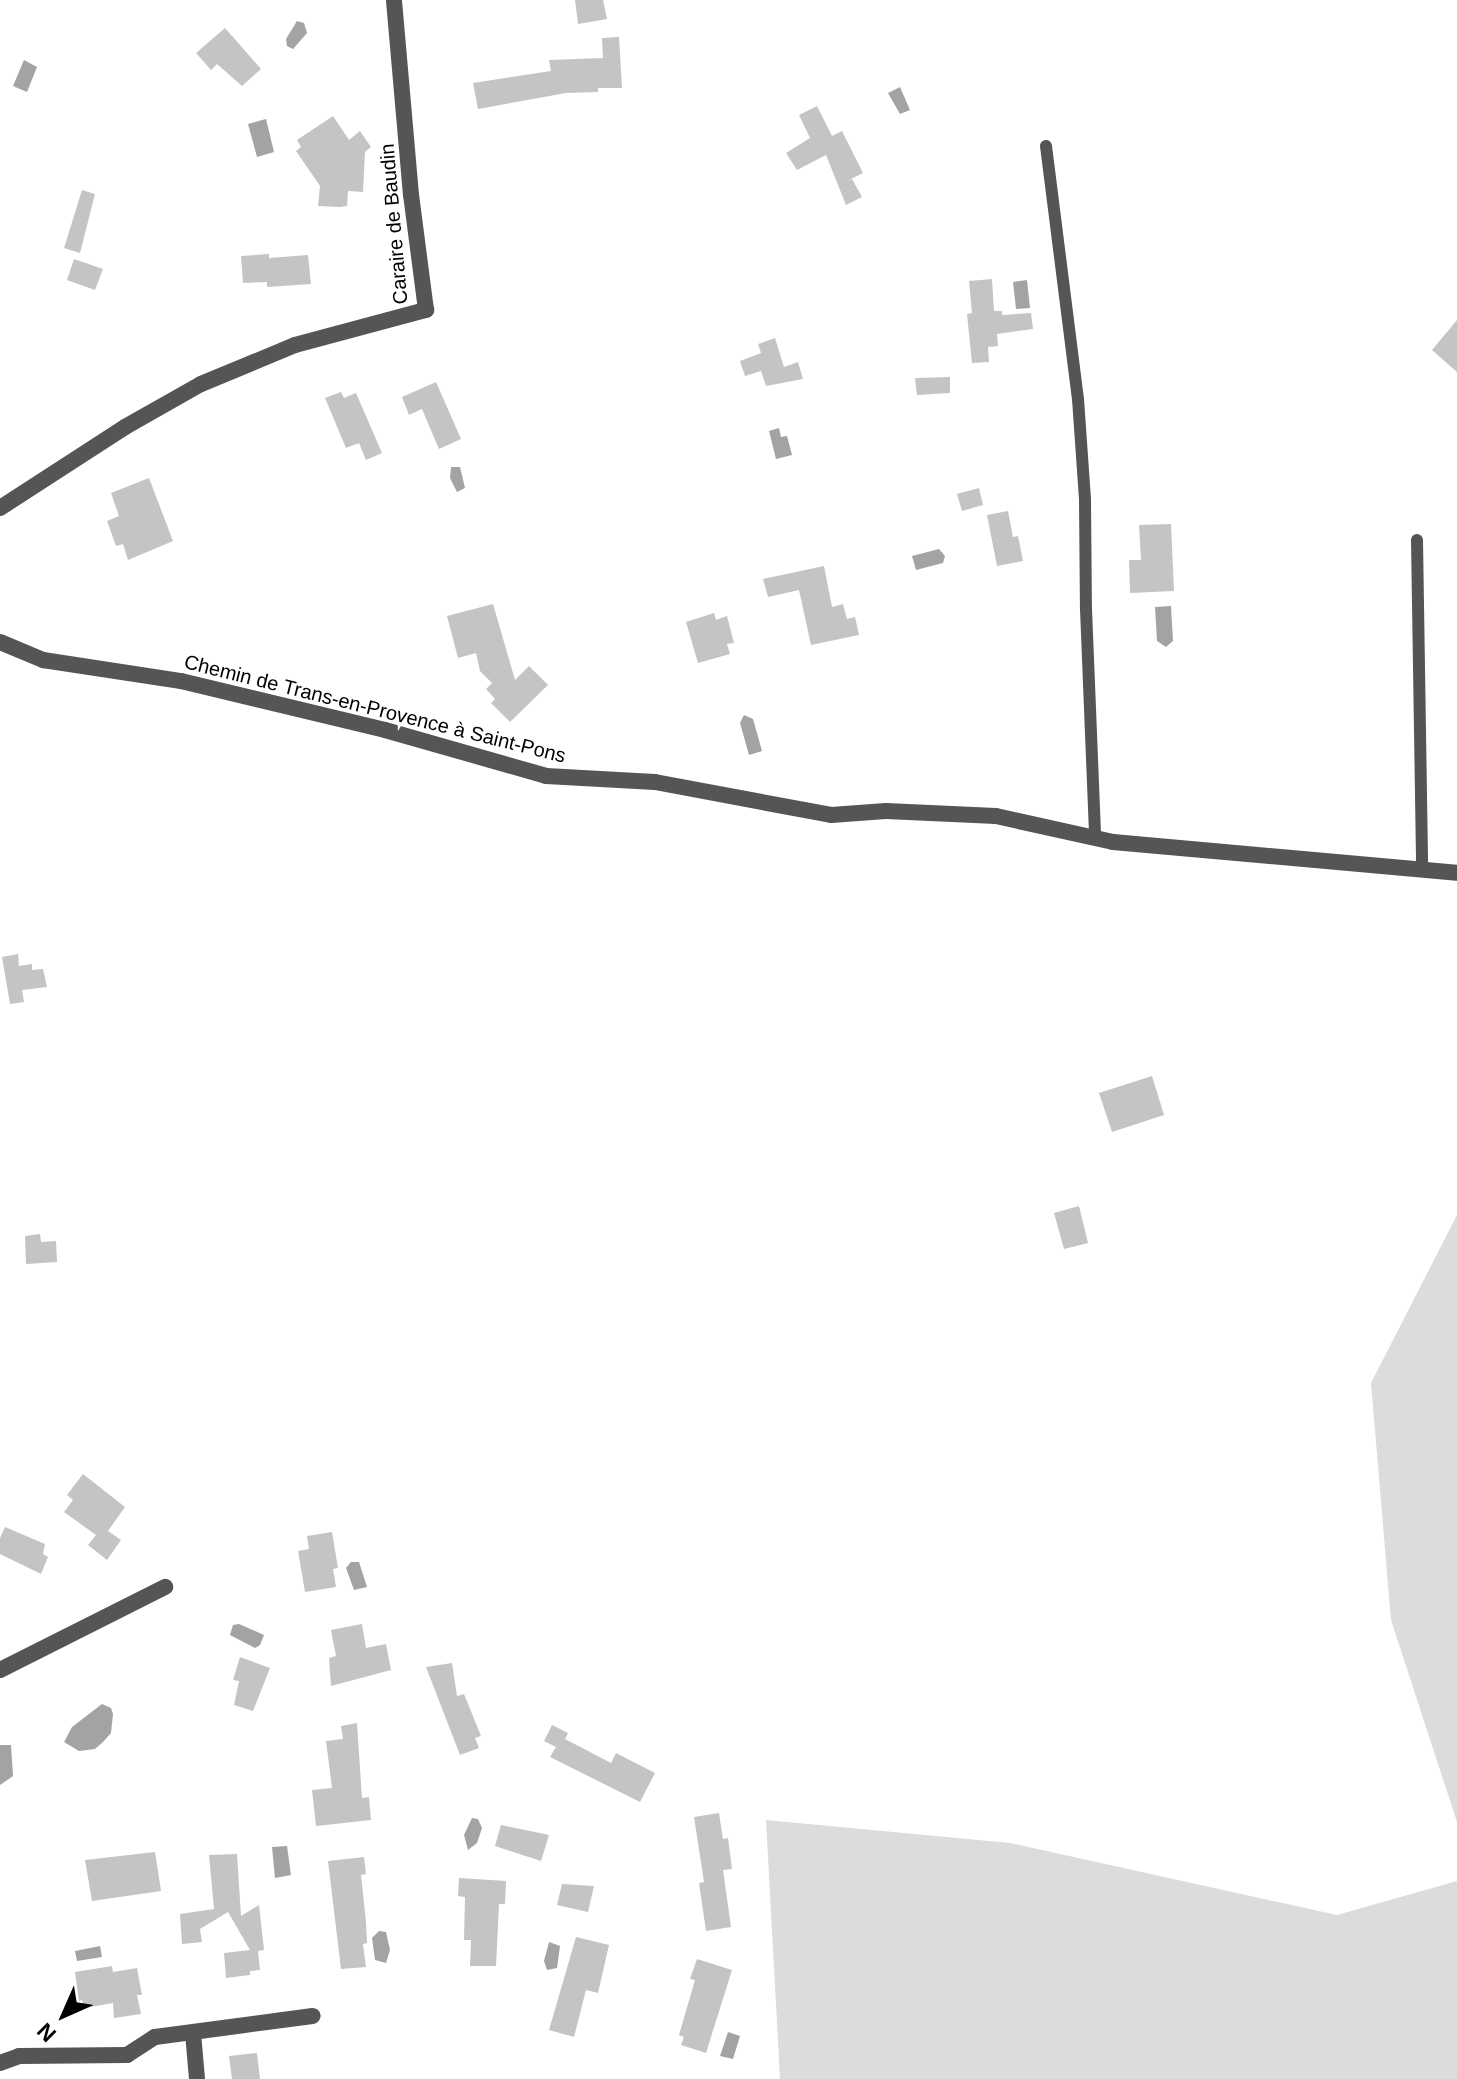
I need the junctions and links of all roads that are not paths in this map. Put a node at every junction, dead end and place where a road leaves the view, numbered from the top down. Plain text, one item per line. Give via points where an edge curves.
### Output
1 (394, 0) edge
2 (1046, 146) dead end
3 (0, 508) edge
4 (1417, 540) dead end
5 (0, 642) edge
6 (1095, 838) junction
7 (1422, 869) junction
8 (1457, 873) edge
9 (165, 1587) dead end
10 (0, 1670) edge
11 (313, 2016) dead end
12 (193, 2033) junction
13 (0, 2063) edge
14 (197, 2079) edge

1 - 3 street, Caraire de Baudin via 426,310 295,345 201,384
2 - 6 lane via 1078,399
4 - 7 lane
5 - 6 street, Chemin de Trans-en-Provence à Saint-Pons via 43,660 181,681 546,776 655,782 831,815 886,811 996,816
6 - 7 street, Chemin de Trans-en-Provence à Saint-Pons
7 - 8 street, Chemin de Trans-en-Provence à Saint-Pons
9 - 10 street
11 - 12 street
12 - 13 street via 155,2037 127,2055 19,2056
12 - 14 street

